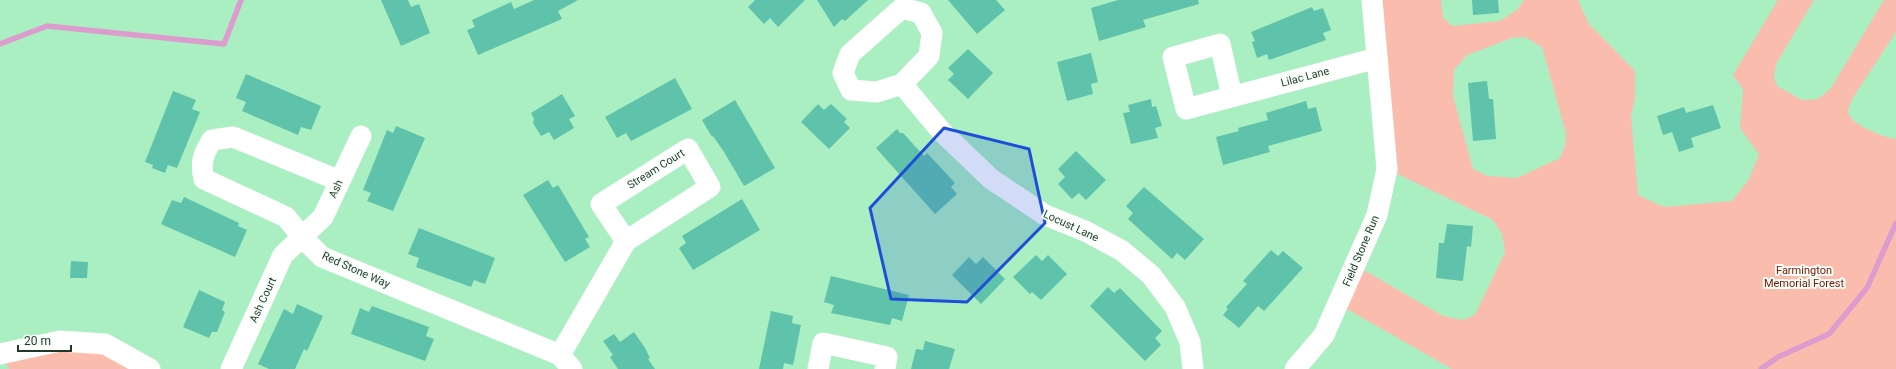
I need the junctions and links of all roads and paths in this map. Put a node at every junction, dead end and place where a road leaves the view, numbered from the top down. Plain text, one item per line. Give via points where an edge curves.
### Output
1 (1372, 0) edge
2 (1377, 58) junction
3 (902, 84) junction
4 (1232, 96) dead end
5 (362, 136) dead end
6 (340, 181) junction
7 (302, 237) junction
8 (626, 241) junction
9 (0, 354) edge
10 (566, 362) edge
11 (150, 369) edge
12 (231, 369) edge
13 (818, 369) edge
14 (885, 369) edge
15 (1192, 369) edge
16 (1295, 369) edge

1 - 2 street, Field Stone Run
2 - 4 street, Lilac Lane
2 - 16 street, Field Stone Run via 1386,169 1377,215 1324,335
3 - 3 street via 929,56 932,33 921,13 902,8 850,54 842,73 851,90 877,92
3 - 15 street, Locust Lane via 942,131 991,179 1046,215 1121,250 1151,275 1175,307 1190,342
5 - 6 street, Ash
6 - 7 street, Ash via 322,217
6 - 7 street, Red Stone Way via 232,137 212,140 202,157 201,169 204,179 286,217
7 - 10 street, Red Stone Way via 322,256
7 - 12 street, Ash Court via 283,255
8 - 8 street, Stream Court via 710,187 688,149 601,204
8 - 10 street, Stream Court
9 - 11 street via 60,341 105,344
13 - 14 street via 823,343 887,356

